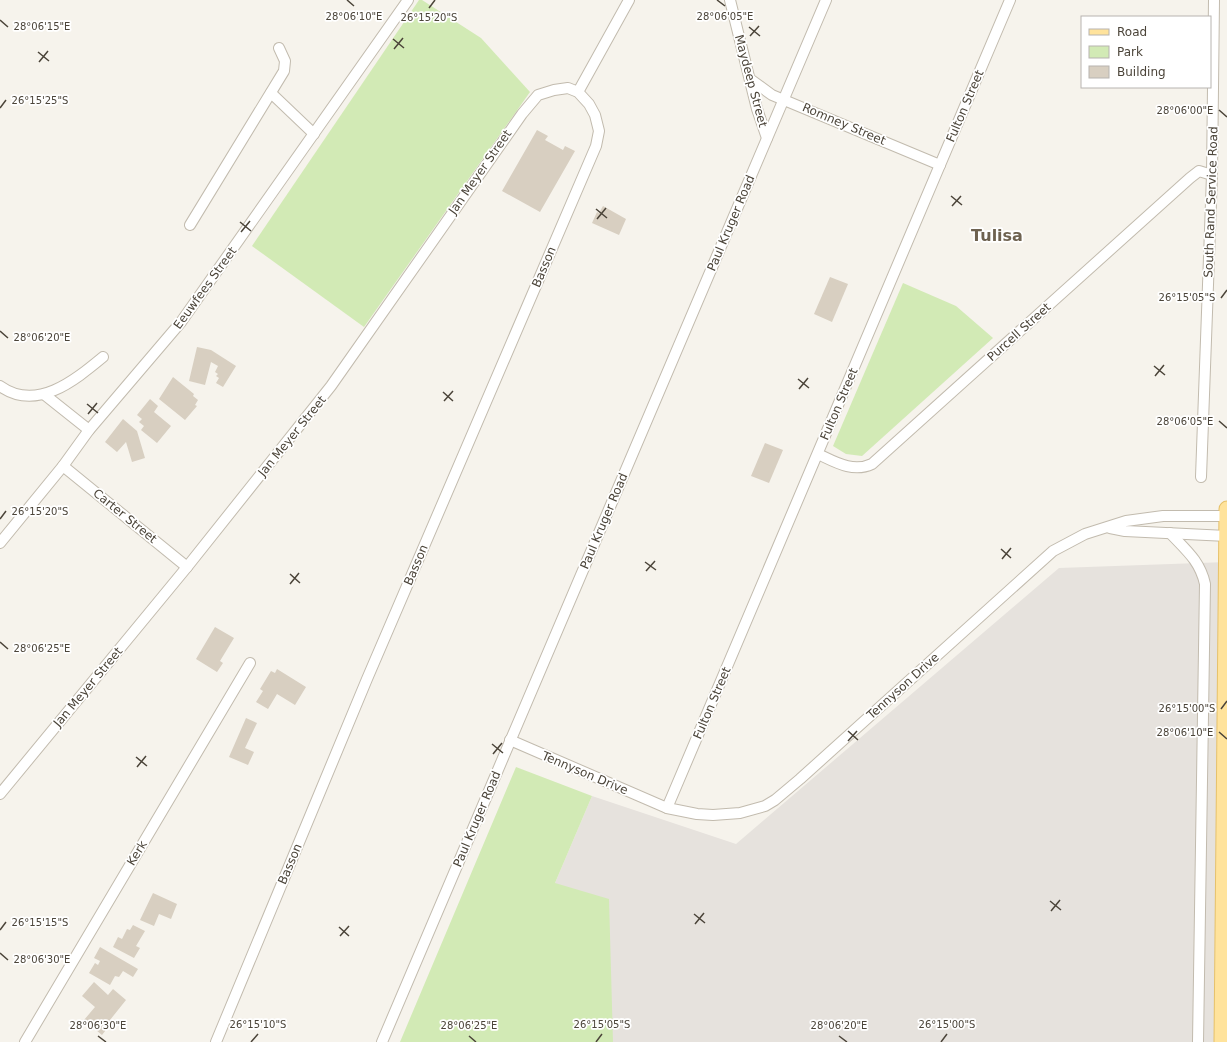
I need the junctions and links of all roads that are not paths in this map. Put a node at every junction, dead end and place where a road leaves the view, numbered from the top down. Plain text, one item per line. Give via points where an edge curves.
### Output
1 (408, 0) edge
2 (629, 0) edge
3 (730, 0) edge
4 (826, 0) edge
5 (1010, 0) edge
6 (1214, 0) edge
7 (279, 48) dead end
8 (750, 79) junction
9 (578, 92) junction
10 (271, 93) junction
11 (784, 98) junction
12 (314, 134) junction
13 (767, 138) junction
14 (940, 165) junction
15 (1212, 175) junction
16 (190, 225) dead end
17 (103, 357) dead end
18 (0, 386) edge
19 (45, 395) junction
20 (89, 430) junction
21 (818, 454) junction
22 (63, 466) junction
23 (1201, 476) dead end
24 (1227, 509) edge
25 (1227, 516) edge
26 (1108, 528) junction
27 (1170, 533) junction
28 (1227, 536) edge
29 (0, 543) edge
30 (187, 567) junction
31 (250, 663) dead end
32 (510, 740) junction
33 (0, 794) edge
34 (667, 808) junction
35 (25, 1042) edge
36 (216, 1042) edge
37 (382, 1042) edge
38 (1198, 1042) edge
39 (1221, 1042) edge

1 - 12 street, Eeuwfees Street
2 - 9 street
3 - 8 street, Maydeep Street
4 - 11 street, Paul Kruger Road
5 - 14 street, Fulton Street
6 - 15 street, South Rand Service Road
7 - 10 street via 286,66
8 - 11 street, Romney Street via 768,92
8 - 13 street, Maydeep Street
9 - 30 street, Jan Meyer Street via 568,88 538,95 522,114 331,386
9 - 36 street, Basson via 595,115 599,131 596,146 364,687
10 - 12 street
10 - 16 street
11 - 13 street, Paul Kruger Road
11 - 14 street, Romney Street
12 - 20 street, Eeuwfees Street via 181,322
13 - 32 street, Paul Kruger Road
14 - 21 street, Fulton Street
15 - 21 street, Purcell Street via 1199,171 1190,178 872,464 865,467 845,466
15 - 23 street, South Rand Service Road
17 - 19 street via 85,372
18 - 19 street via 22,397
19 - 20 street
20 - 22 street, Eeuwfees Street
21 - 34 street, Fulton Street
22 - 29 street, Eeuwfees Street
22 - 30 street, Carter Street
24 - 25 main road
25 - 26 street, Tennyson Drive via 1163,516 1126,521
25 - 28 main road
26 - 27 street, Tennyson Drive
26 - 34 street, Tennyson Drive via 1084,534 1053,550 775,800 752,810 727,814 697,814
27 - 28 street, Tennyson Drive
27 - 38 street via 1195,559 1202,570 1205,584
28 - 39 main road
30 - 33 street, Jan Meyer Street
31 - 35 street, Kerk
32 - 34 street, Tennyson Drive
32 - 37 street, Paul Kruger Road

